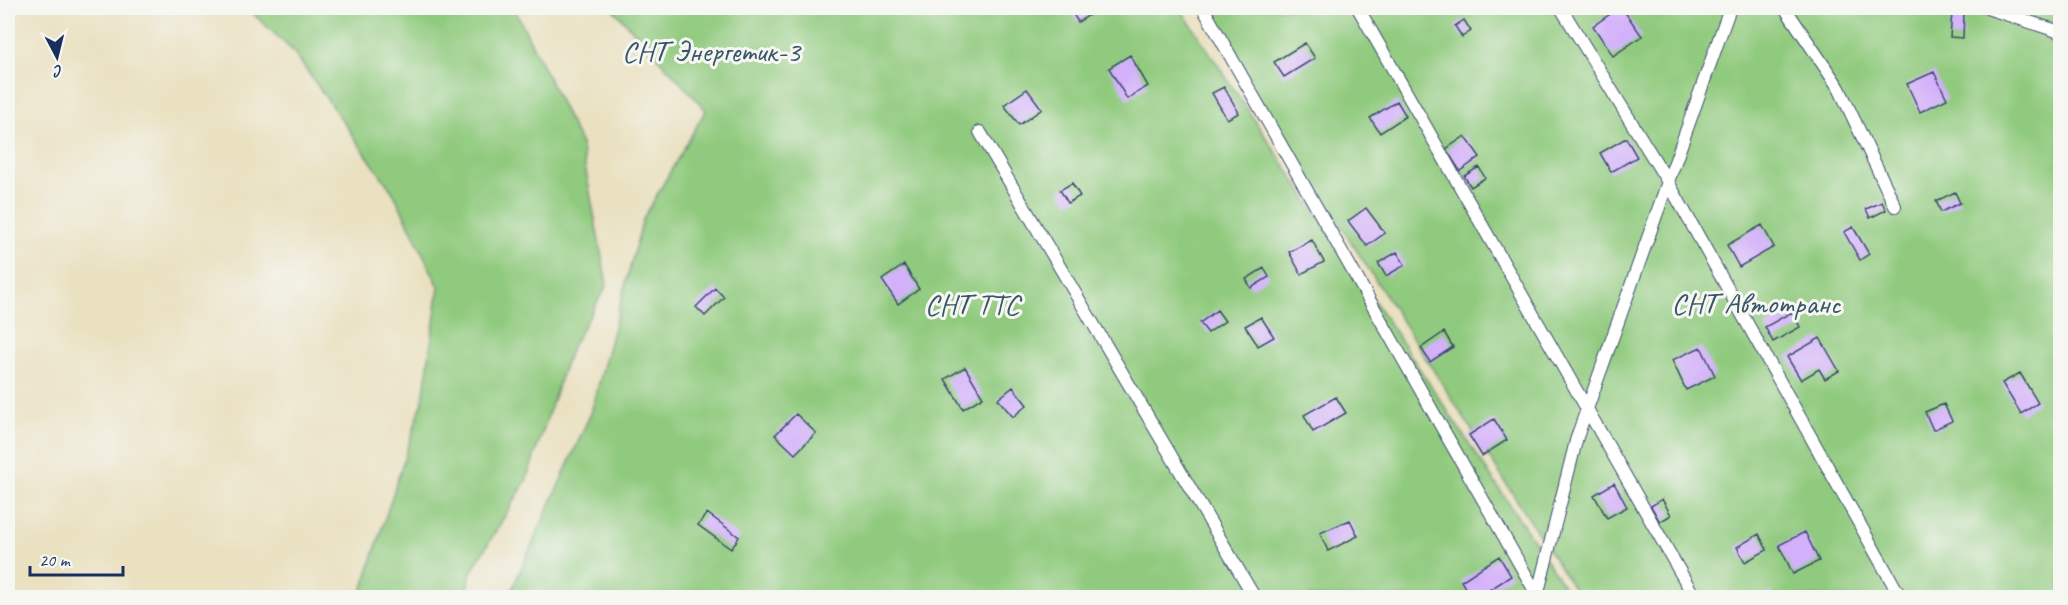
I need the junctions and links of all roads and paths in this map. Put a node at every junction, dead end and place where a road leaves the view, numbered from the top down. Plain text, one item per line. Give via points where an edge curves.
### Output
1 (1203, 8) edge
2 (1358, 8) edge
3 (1561, 8) edge
4 (1730, 8) edge
5 (1785, 8) edge
6 (1987, 8) edge
7 (2061, 32) edge
8 (980, 132) dead end
9 (1668, 182) junction
10 (1895, 206) dead end
11 (1587, 409) junction
12 (1538, 596) edge
13 (1255, 597) edge
14 (1695, 597) edge
15 (1901, 597) edge

1 - 12 lane
2 - 11 lane
3 - 9 lane
4 - 9 lane
5 - 10 lane via 1839,88
6 - 7 lane
8 - 13 lane
9 - 11 lane
9 - 15 lane
11 - 12 lane
11 - 14 lane

